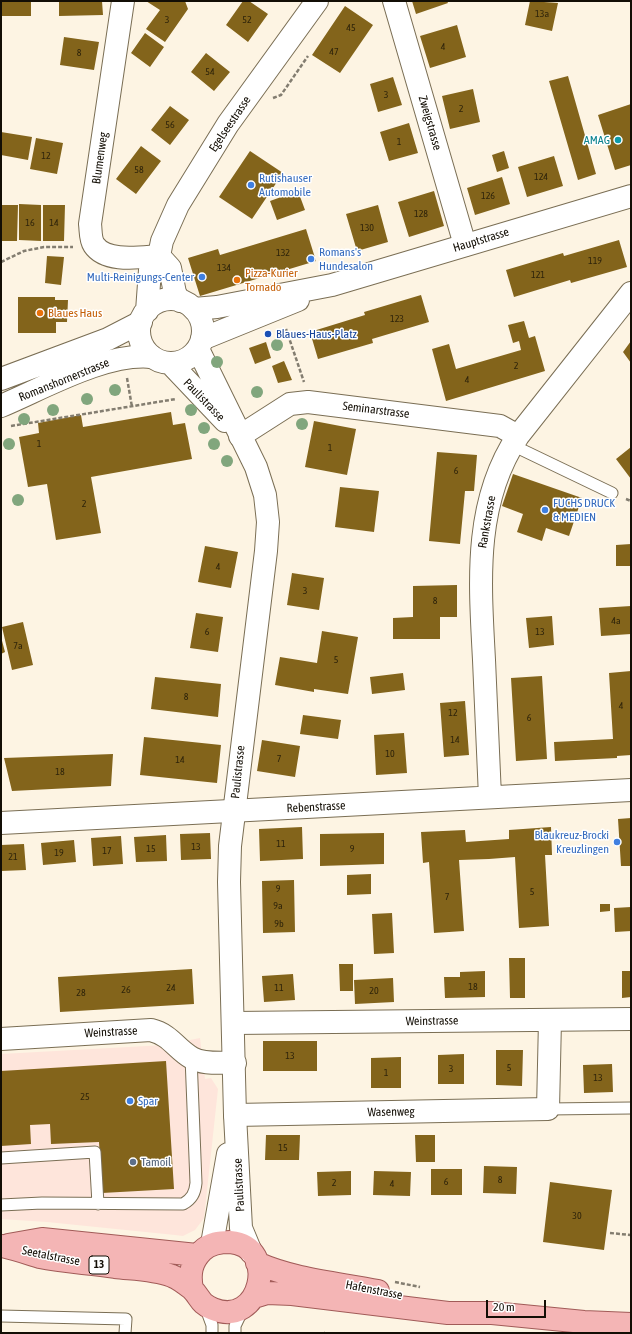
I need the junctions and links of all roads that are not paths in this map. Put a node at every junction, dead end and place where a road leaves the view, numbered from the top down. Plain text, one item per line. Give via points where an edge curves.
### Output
1 (123, 1) edge
2 (317, 1) edge
3 (394, 1) edge
4 (631, 196) edge
5 (466, 245) junction
6 (159, 256) junction
7 (332, 285) junction
8 (631, 293) edge
9 (187, 305) junction
10 (144, 317) junction
11 (200, 344) junction
12 (161, 360) junction
13 (1, 378) edge
14 (7, 403) edge
15 (240, 436) junction
16 (515, 441) junction
17 (612, 493) dead end
18 (631, 790) edge
19 (490, 797) junction
20 (234, 812) junction
21 (1, 823) edge
22 (631, 1019) edge
23 (550, 1020) junction
24 (234, 1023) junction
25 (1, 1039) edge
26 (191, 1057) junction
27 (235, 1063) junction
28 (631, 1108) edge
29 (548, 1109) junction
30 (235, 1115) junction
31 (1, 1158) edge
32 (98, 1204) junction
33 (1, 1205) edge
34 (2, 1246) edge
35 (205, 1250) junction
36 (254, 1258) junction
37 (199, 1298) junction
38 (249, 1302) junction
39 (492, 1313) junction
40 (1, 1316) edge
41 (631, 1324) edge
42 (125, 1333) edge
43 (212, 1333) edge
44 (235, 1333) edge

1 - 6 street, Blumenweg via 92,234 100,252 107,255 134,258
2 - 6 street, Egelseestrasse via 207,157 172,216
3 - 5 street, Zweigstrasse
4 - 5 street, Hauptstrasse
5 - 7 street, Hauptstrasse
6 - 9 street via 170,268 175,293
6 - 10 street, Egelseestrasse via 150,270
7 - 9 street, Hauptstrasse via 217,307
7 - 11 street, Hauptstrasse
8 - 16 street, Rankstrasse
9 - 10 street via 162,301
9 - 11 street via 201,320
10 - 12 street via 140,332 141,341 146,350
10 - 13 street, Romanshornerstrasse via 108,339
11 - 12 street via 186,360
11 - 15 street, Paulistrasse
12 - 14 street, Romanshornerstrasse via 139,356 115,360
12 - 15 street, Paulistrasse
13 - 14 street
15 - 16 street, Seminarstrasse via 290,404 308,402 500,426
15 - 20 street, Paulistrasse via 256,468 265,495 268,522
16 - 17 lane
16 - 19 street, Rankstrasse via 494,485 484,523 481,555
18 - 19 street, Rebenstrasse
19 - 20 street, Rebenstrasse
20 - 21 street, Rebenstrasse
20 - 24 street, Paulistrasse via 229,882
22 - 23 street, Weinstrasse
23 - 24 street, Weinstrasse
23 - 29 street
24 - 27 street, Paulistrasse
25 - 26 street, Weinstrasse via 151,1030 166,1035
26 - 27 street, Weinstrasse via 208,1062
26 - 32 lane via 196,1183 190,1200 183,1204
27 - 30 street, Paulistrasse
28 - 29 lane, Wasenweg
29 - 30 street, Wasenweg
30 - 35 street, Paulistrasse
30 - 36 street, Paulistrasse via 241,1228
31 - 32 lane via 95,1152
32 - 33 lane
34 - 35 main road, Seetalstrasse / 13 via 42,1239
34 - 37 main road, Seetalstrasse / 13 via 41,1257 172,1276
35 - 36 main road via 222,1242 233,1242 242,1246
35 - 37 main road via 190,1272
36 - 38 main road via 260,1280
36 - 39 main road, Hafenstrasse via 272,1269 294,1276
37 - 38 main road via 218,1311 232,1311
37 - 43 lane via 212,1325
38 - 39 main road, Hafenstrasse via 267,1293 292,1294 448,1313
38 - 44 lane via 235,1326
39 - 41 main road, Hafenstrasse
40 - 42 lane via 126,1319

